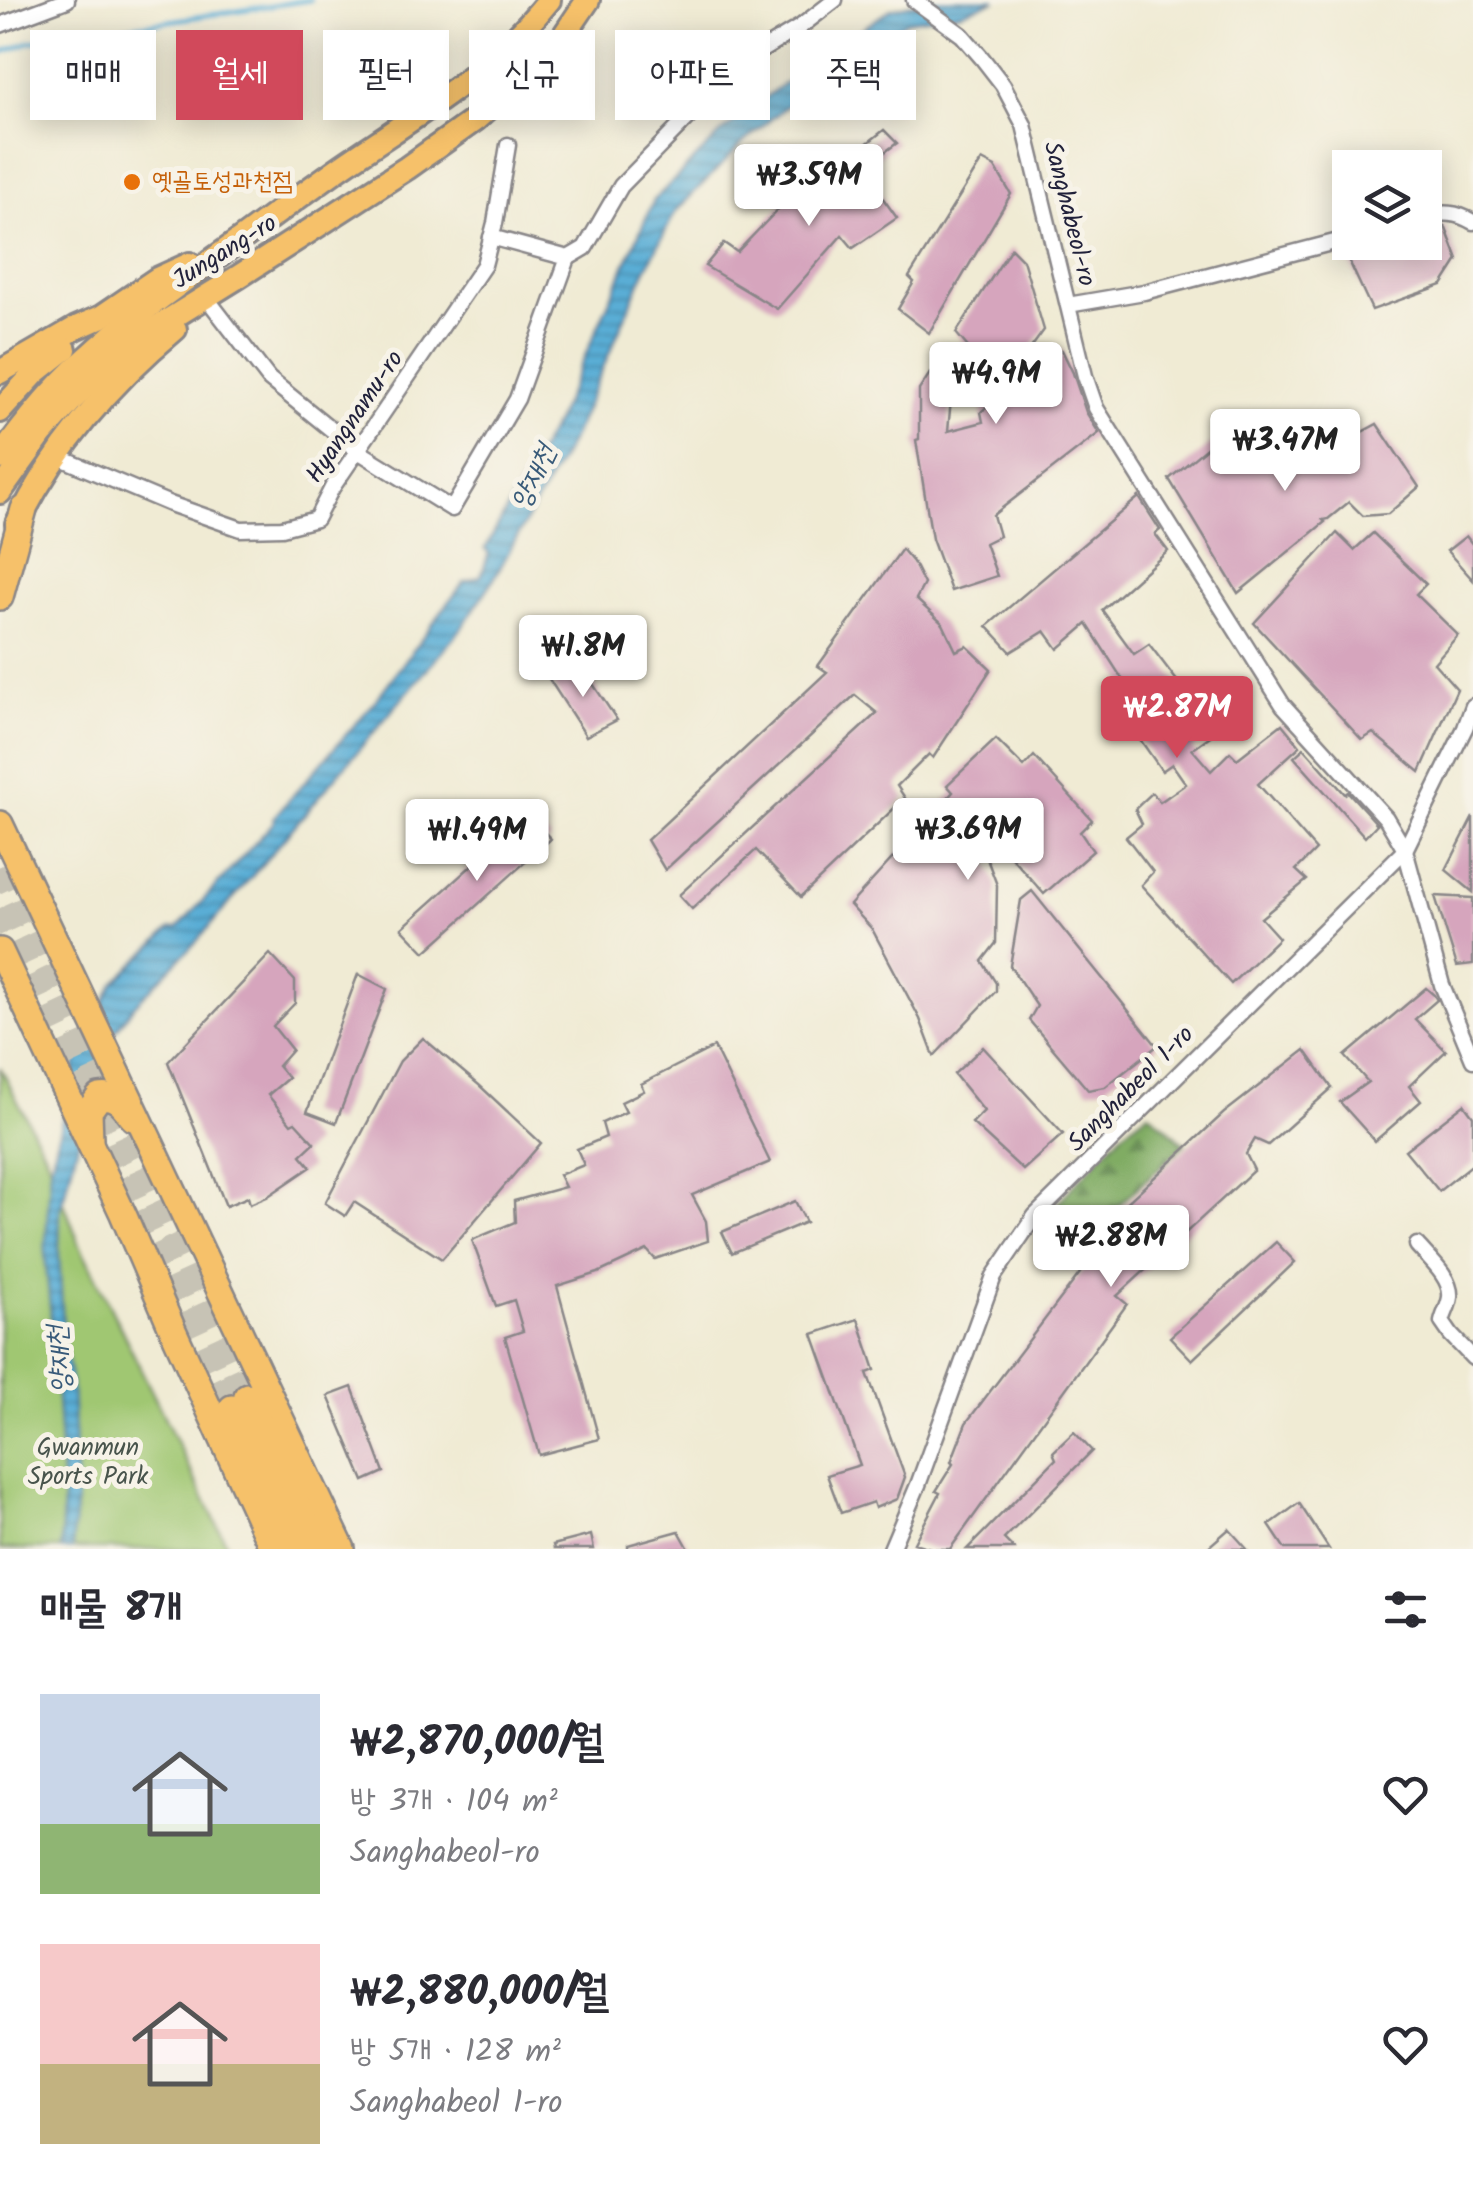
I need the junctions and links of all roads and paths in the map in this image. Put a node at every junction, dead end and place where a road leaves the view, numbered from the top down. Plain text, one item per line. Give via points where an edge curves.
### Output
1 (67, 0) edge
2 (550, 0) edge
3 (588, 0) edge
4 (836, 0) edge
5 (914, 0) edge
6 (0, 24) edge
7 (508, 145) dead end
8 (1442, 212) edge
9 (1473, 222) edge
10 (492, 237) junction
11 (1332, 243) edge
12 (234, 244) junction
13 (568, 258) junction
14 (238, 277) junction
15 (212, 305) junction
16 (1068, 305) junction
17 (102, 317) junction
18 (0, 372) edge
19 (0, 410) edge
20 (358, 451) junction
21 (56, 456) junction
22 (0, 458) edge
23 (0, 492) edge
24 (13, 528) edge
25 (0, 558) edge
26 (0, 598) edge
27 (1473, 706) edge
28 (0, 806) edge
29 (5, 833) edge
30 (1405, 850) junction
31 (0, 952) edge
32 (0, 994) edge
33 (41, 1041) junction
34 (1473, 1060) edge
35 (148, 1138) junction
36 (90, 1145) junction
37 (1417, 1246) dead end
38 (1473, 1358) edge
39 (272, 1549) edge
40 (296, 1549) edge
41 (318, 1549) edge
42 (342, 1549) edge
43 (891, 1549) edge

1 - 6 street
2 - 12 main road, Jungang-ro via 493,60 440,102
3 - 14 main road, Jungang-ro via 562,36 476,119
4 - 13 street via 752,56 715,90 621,186 585,248
5 - 16 street, Sanghabeol-ro via 962,35 1004,85 1024,125
7 - 10 street, Hyangnamu-ro
8 - 9 street
10 - 13 street
10 - 20 street, Hyangnamu-ro via 484,265
11 - 16 street
12 - 17 main road via 157,279
12 - 22 main road, Jungang-ro via 86,359
13 - 20 street via 517,399 452,509
14 - 15 main road
14 - 23 main road, Jungang-ro via 128,345 41,434
15 - 20 street via 269,380
15 - 21 main road via 128,372
16 - 30 street, Sanghabeol-ro via 1096,408 1283,705 1386,818
17 - 18 main road
17 - 19 main road
20 - 21 street, Hyangnamu-ro via 316,519 242,529
21 - 24 main road
24 - 25 main road
24 - 26 highway
27 - 30 street, Sanghabeol 1-ro
28 - 29 highway
29 - 35 highway
30 - 34 street, Sanghabeol-ro via 1442,985
30 - 43 street, Sanghabeol 1-ro via 1034,1216 994,1276
31 - 33 highway
32 - 33 highway
33 - 36 highway
35 - 36 highway via 119,1100 103,1096 90,1110
35 - 42 highway
36 - 39 highway
37 - 38 street via 1450,1288 1442,1322
40 - 41 highway via 240,1402

